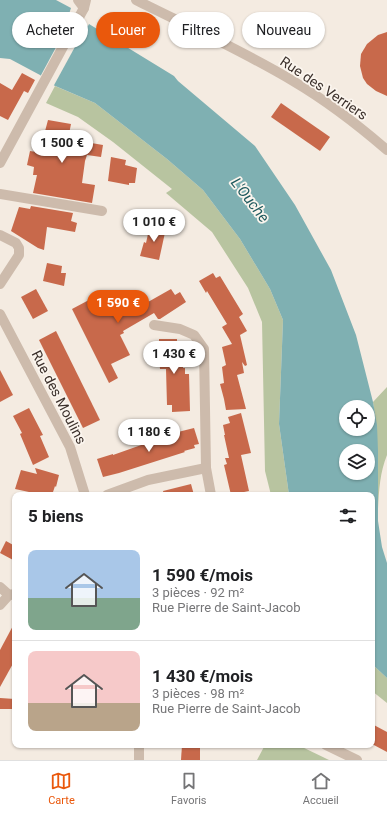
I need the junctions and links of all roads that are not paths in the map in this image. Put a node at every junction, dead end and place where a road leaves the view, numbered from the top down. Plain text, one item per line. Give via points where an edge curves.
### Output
1 (136, 0) edge
2 (83, 3) edge
3 (387, 150) edge
4 (0, 163) edge
5 (0, 194) edge
6 (102, 211) dead end
7 (0, 235) edge
8 (0, 284) edge
9 (0, 314) edge
10 (154, 326) dead end
11 (206, 468) junction
12 (84, 492) edge
13 (115, 492) edge
14 (210, 492) edge
15 (0, 587) edge
16 (12, 595) edge
17 (0, 605) edge
18 (139, 748) edge
19 (332, 748) edge
20 (139, 760) edge
21 (357, 760) edge

1 - 3 street, Rue des Verriers via 294,81 350,119
2 - 4 street
5 - 6 street
7 - 8 street via 16,243 19,255
9 - 12 street, Rue des Moulins via 70,447
10 - 11 street via 180,329 194,335 204,349
11 - 13 street via 148,480
11 - 14 street
15 - 16 street
16 - 17 street
18 - 20 street
19 - 21 street

